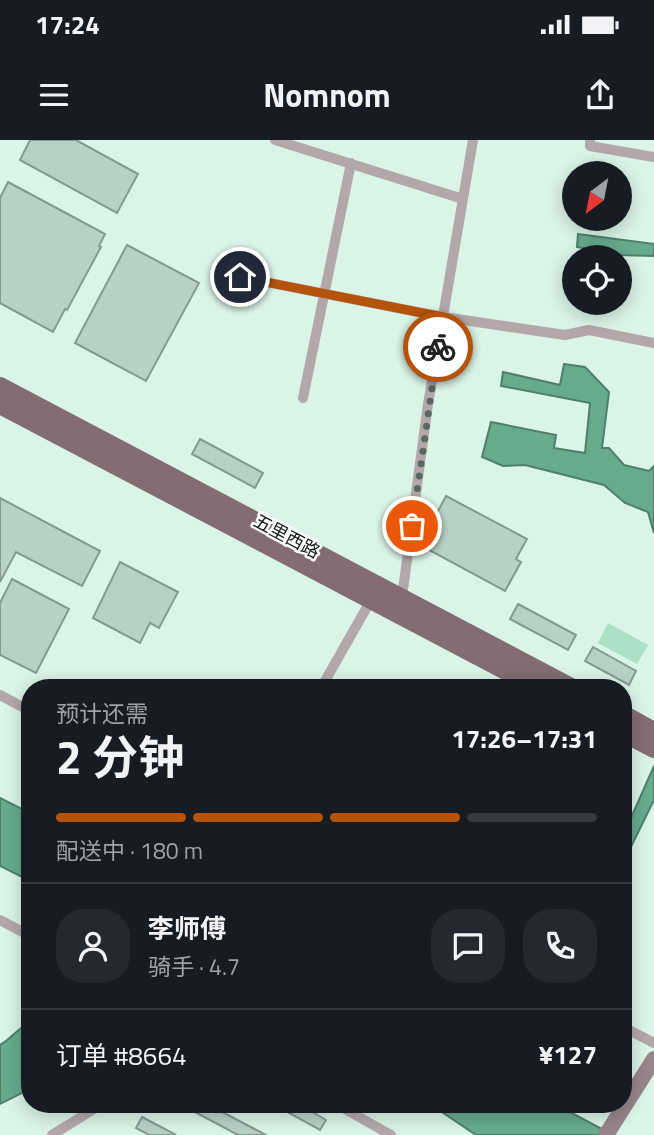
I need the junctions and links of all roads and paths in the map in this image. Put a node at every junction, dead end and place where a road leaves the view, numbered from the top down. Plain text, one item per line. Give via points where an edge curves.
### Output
1 (275, 140) edge
2 (472, 140) edge
3 (590, 140) edge
4 (654, 157) edge
5 (351, 163) junction
6 (463, 199) junction
7 (240, 277) dead end
8 (323, 294) junction
9 (443, 317) junction
10 (654, 343) edge
11 (0, 386) edge
12 (303, 398) dead end
13 (0, 405) edge
14 (402, 597) junction
15 (371, 600) junction
16 (326, 679) edge
17 (521, 679) edge
18 (556, 679) edge
19 (0, 695) edge
20 (21, 706) edge
21 (632, 719) edge
22 (654, 731) edge
23 (632, 738) edge
24 (654, 749) edge
25 (0, 920) edge
26 (21, 931) edge
27 (632, 1032) edge
28 (654, 1043) edge
29 (654, 1059) edge
30 (632, 1094) edge
31 (87, 1113) edge
32 (352, 1113) edge
33 (620, 1113) edge
34 (610, 1129) edge
35 (52, 1135) edge
36 (391, 1135) edge

1 - 5 street
2 - 6 street
3 - 4 street via 590,146
5 - 6 street
5 - 8 street
6 - 9 street
7 - 8 street
8 - 9 street
8 - 12 street
9 - 10 street via 565,335 589,331
9 - 14 street
11 - 14 main road, 五里西路
13 - 15 main road, 五里西路
14 - 18 main road, 五里西路
15 - 16 street
15 - 17 main road, 五里西路
19 - 20 street
21 - 22 main road
23 - 24 main road
25 - 26 street
27 - 28 street
29 - 30 main road
31 - 35 street
32 - 36 street
33 - 34 main road

